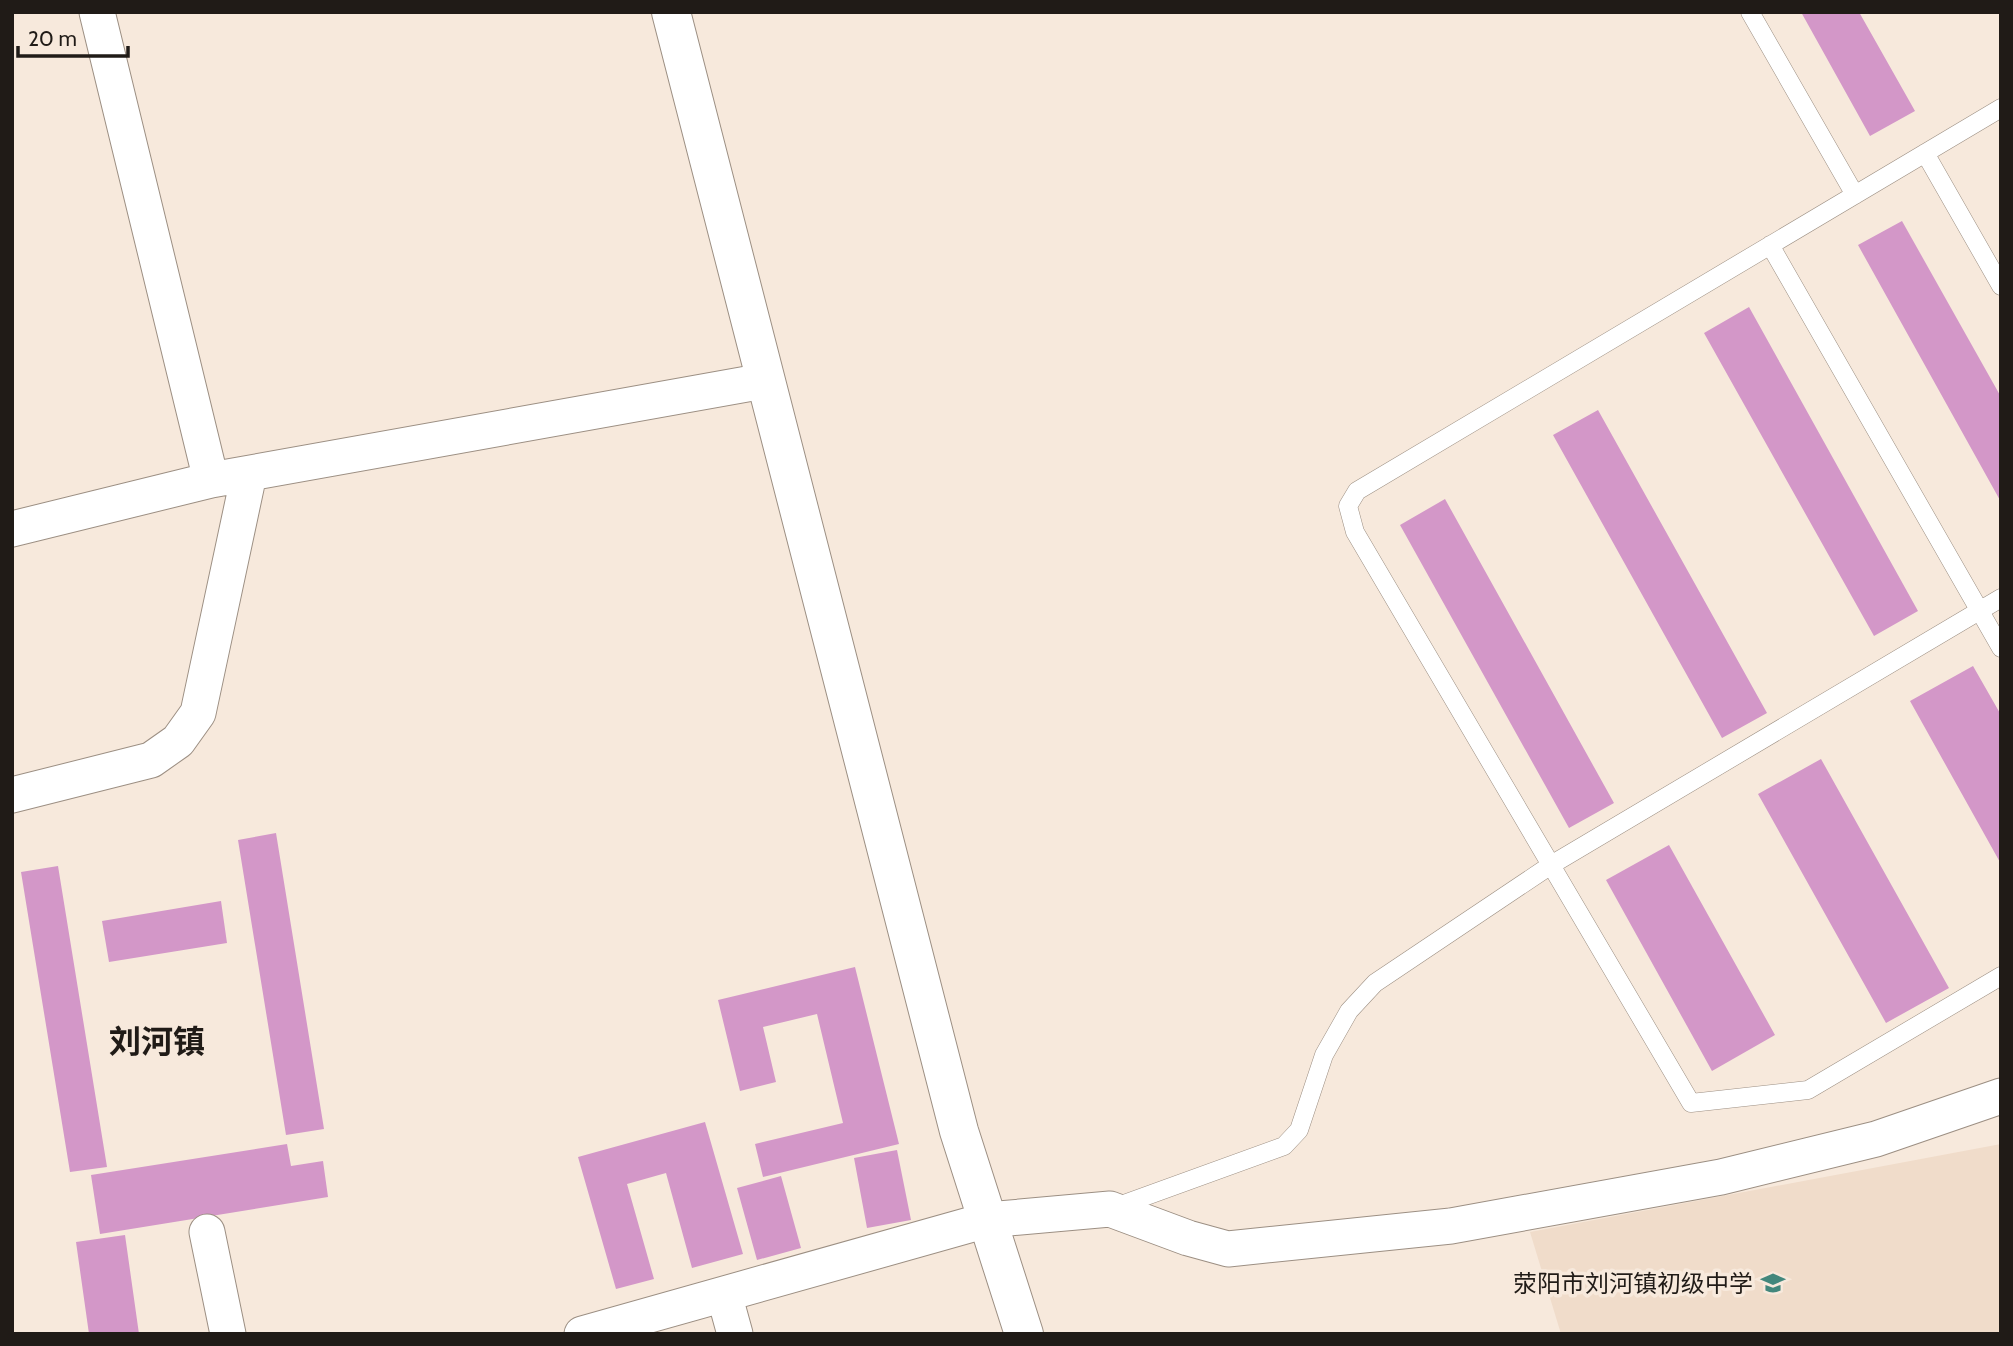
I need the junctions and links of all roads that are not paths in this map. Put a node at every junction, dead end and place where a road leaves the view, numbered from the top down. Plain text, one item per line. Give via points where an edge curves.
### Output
1 (97, 12) edge
2 (671, 12) edge
3 (1750, 12) edge
4 (2001, 108) edge
5 (1925, 153) junction
6 (1855, 195) junction
7 (1770, 245) junction
8 (2001, 286) edge
9 (764, 381) junction
10 (249, 474) junction
11 (212, 480) junction
12 (12, 529) edge
13 (2001, 598) edge
14 (1979, 610) junction
15 (2001, 648) edge
16 (12, 795) edge
17 (1551, 865) junction
18 (2001, 976) edge
19 (2001, 1097) edge
20 (1111, 1209) junction
21 (987, 1220) junction
22 (207, 1232) dead end
23 (724, 1294) junction
24 (228, 1334) edge
25 (582, 1334) edge
26 (735, 1334) edge
27 (1024, 1334) edge

1 - 11 street
2 - 9 main road
3 - 6 lane
4 - 5 lane
5 - 6 lane
5 - 8 lane
6 - 7 lane
7 - 14 lane
7 - 17 lane via 1357,491 1348,506 1354,532
9 - 10 street
9 - 21 main road via 959,1131
10 - 11 street
10 - 16 street via 198,713 178,741 151,760
11 - 12 street
13 - 14 lane
14 - 15 lane
14 - 17 lane
17 - 18 lane via 1691,1103 1808,1090
17 - 20 lane via 1375,983 1349,1011 1324,1055 1299,1130 1284,1146
19 - 20 street via 1876,1139 1734,1174 1451,1226 1228,1249
20 - 21 street
21 - 23 street
21 - 27 main road
22 - 24 street
23 - 25 street
23 - 26 street

